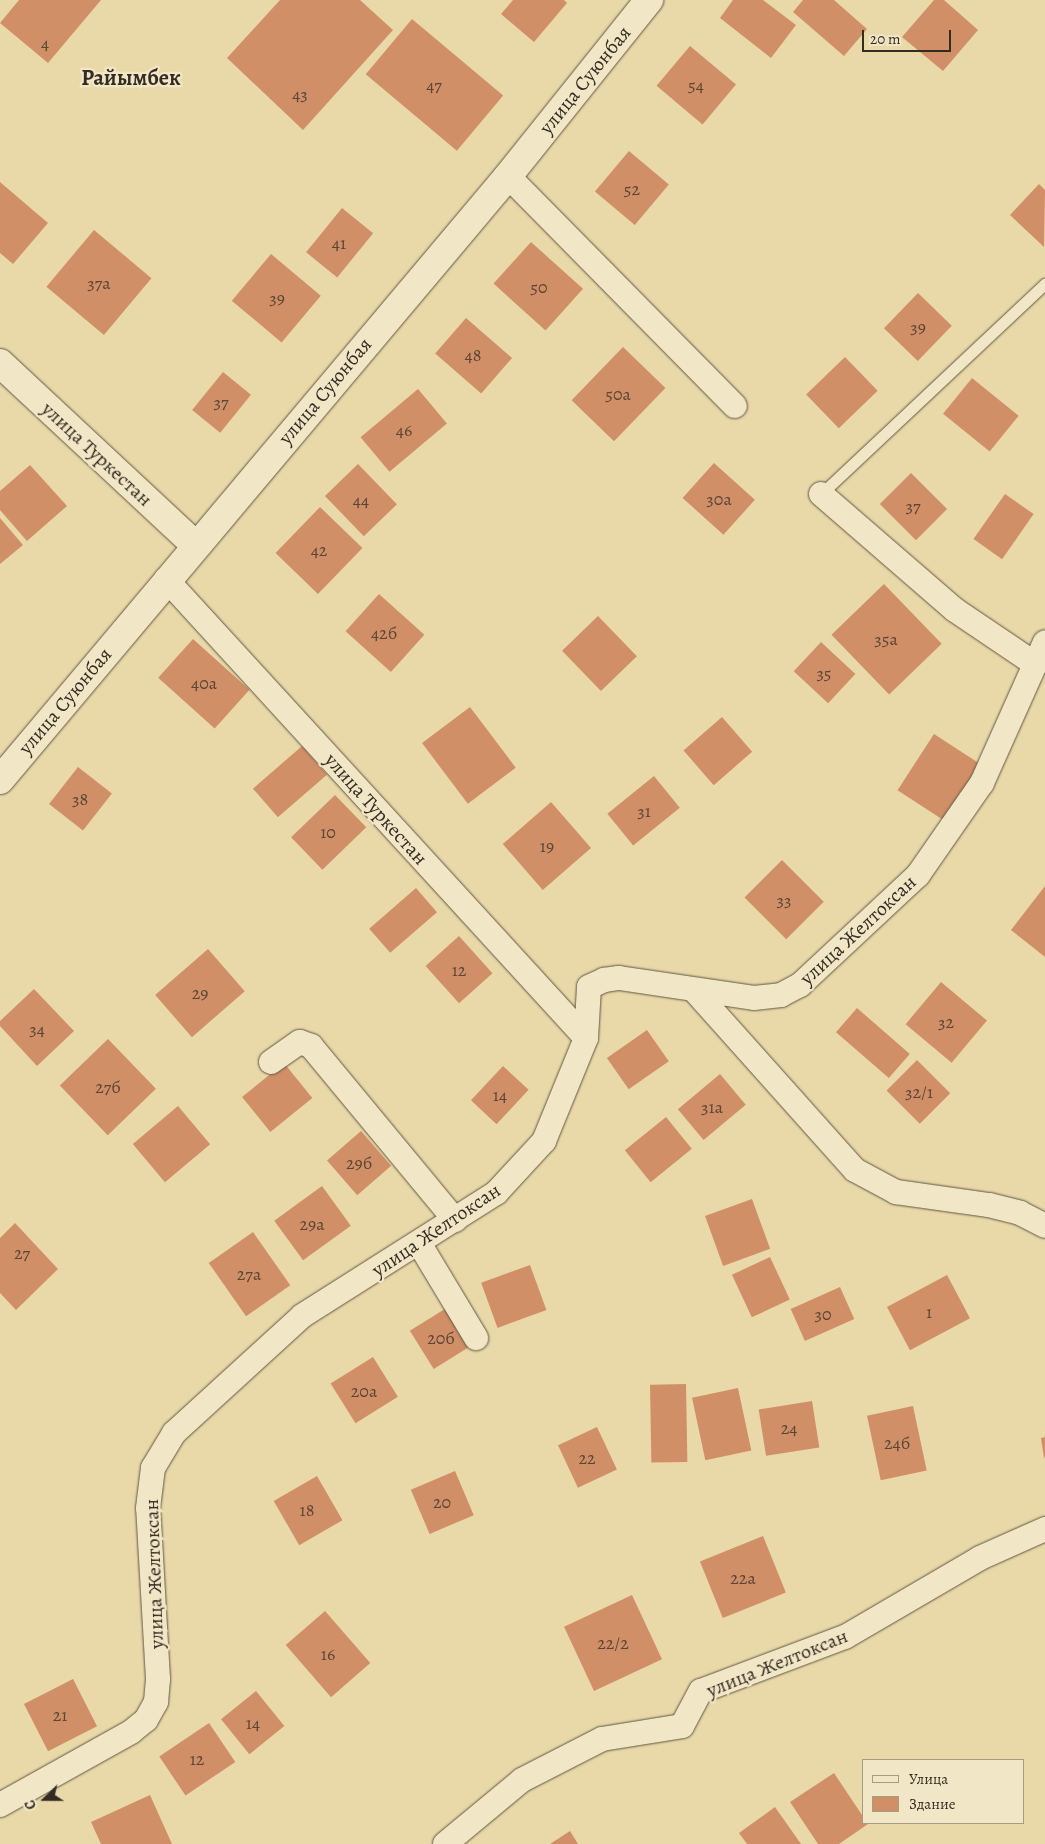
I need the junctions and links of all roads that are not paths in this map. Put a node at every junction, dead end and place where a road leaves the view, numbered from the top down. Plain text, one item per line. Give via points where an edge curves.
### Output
1 (649, 0) edge
2 (508, 176) junction
3 (1045, 284) edge
4 (0, 363) edge
5 (735, 406) dead end
6 (821, 494) joint
7 (195, 545) junction
8 (166, 579) junction
9 (1045, 642) edge
10 (1035, 664) junction
11 (0, 780) edge
12 (694, 990) junction
13 (586, 1038) junction
14 (271, 1062) dead end
15 (455, 1220) junction
16 (1045, 1226) edge
17 (419, 1243) junction
18 (476, 1338) dead end
19 (1045, 1529) edge
20 (0, 1805) edge
21 (445, 1844) edge

1 - 2 main road, улица Суюнбая
2 - 5 street
2 - 7 main road, улица Суюнбая
3 - 6 lane
4 - 7 main road, улица Туркестан
6 - 10 street via 955,610
7 - 8 main road, улица Суюнбая
8 - 11 main road, улица Суюнбая
8 - 13 street, улица Туркестан
9 - 10 street, улица Желтоксан
10 - 12 street, улица Желтоксан via 982,783 918,875 800,986 781,995 754,998
12 - 13 street, улица Желтоксан via 619,978 604,980 589,987
12 - 16 street via 855,1170 896,1192 1020,1213
13 - 15 street, улица Желтоксан via 544,1141 496,1193
14 - 15 street via 300,1042 311,1046
15 - 17 street, улица Желтоксан
17 - 18 street
17 - 20 street, улица Желтоксан via 302,1316 174,1433 153,1468 148,1508 158,1680 156,1702 146,1720 131,1732
19 - 21 street, улица Желтоксан via 980,1558 845,1637 701,1691 682,1726 602,1739 522,1780

